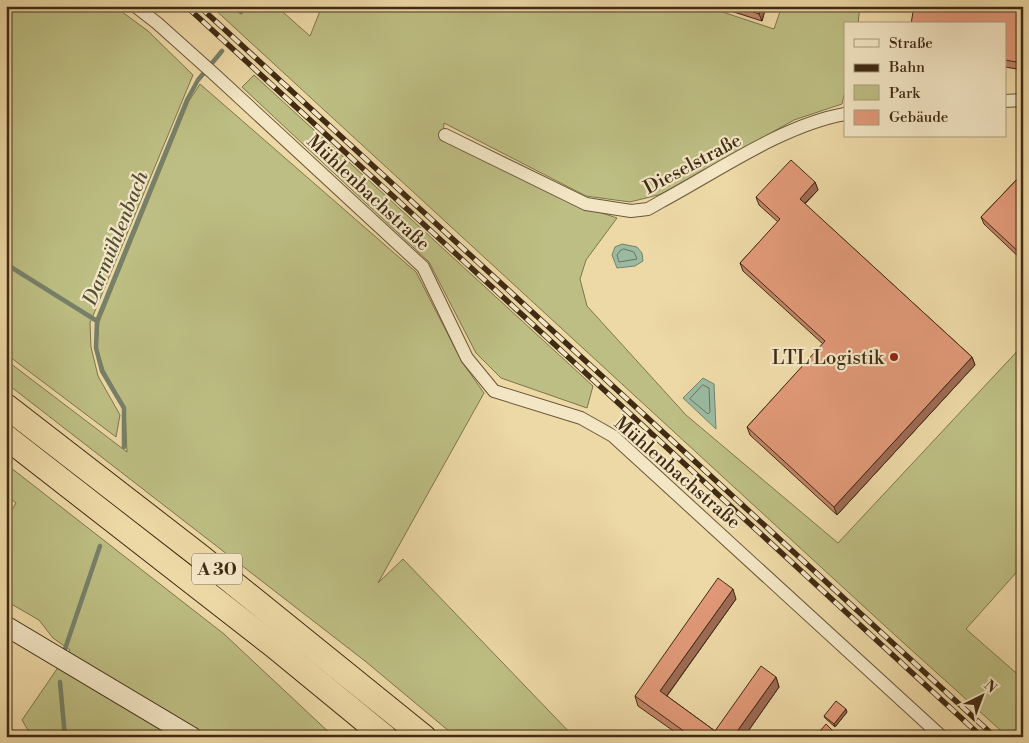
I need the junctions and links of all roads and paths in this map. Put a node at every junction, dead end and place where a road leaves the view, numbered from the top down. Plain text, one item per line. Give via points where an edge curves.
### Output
1 (134, 6) edge
2 (1023, 100) edge
3 (1006, 101) edge
4 (844, 114) edge
5 (446, 135) dead end
6 (6, 406) edge
7 (6, 437) edge
8 (6, 626) edge
9 (192, 737) edge
10 (385, 737) edge
11 (424, 737) edge
12 (942, 737) edge

1 - 12 street, Mühlenbachstraße via 199,60 423,267 467,358 494,391 581,418 612,436
2 - 3 street
4 - 5 street, Dieselstraße via 786,133 648,209 631,211 586,204
6 - 11 highway, A 30 via 201,557
7 - 10 highway, A 30
8 - 9 main road

